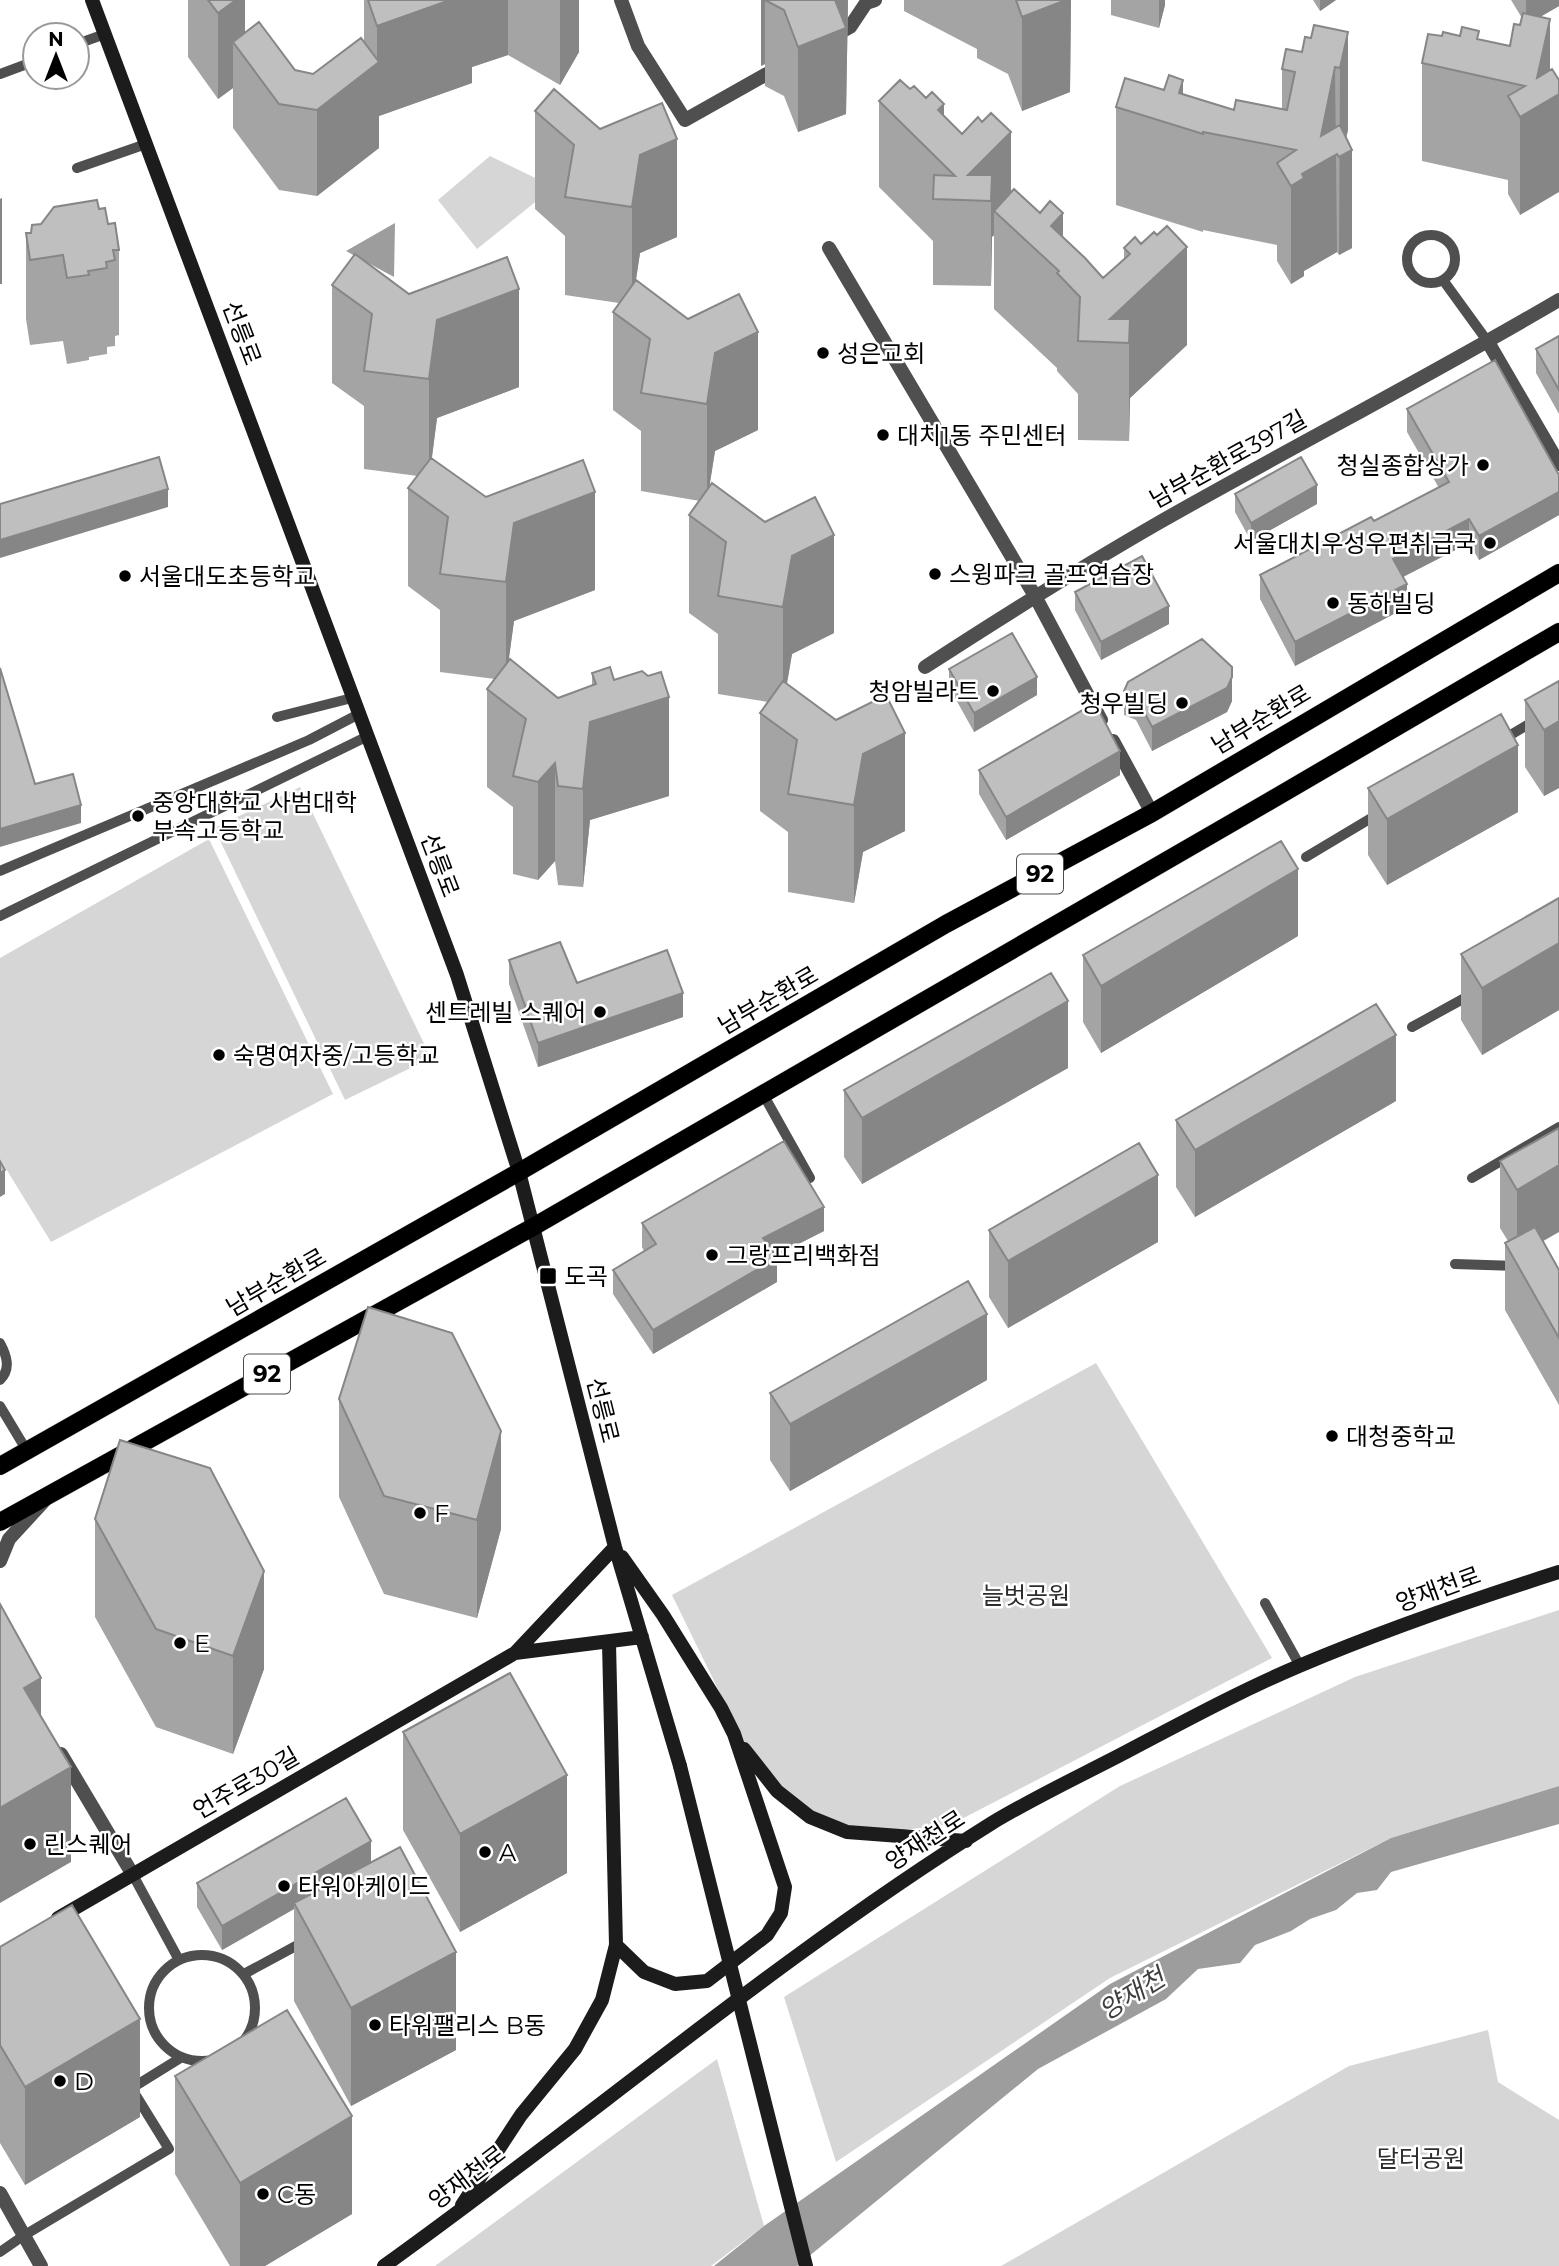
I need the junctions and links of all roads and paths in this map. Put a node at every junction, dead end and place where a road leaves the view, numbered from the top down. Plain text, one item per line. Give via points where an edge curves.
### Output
1 (92, 0) edge
2 (621, 0) edge
3 (875, 0) edge
4 (105, 34) junction
5 (91, 39) edge
6 (815, 47) edge
7 (791, 60) edge
8 (21, 67) edge
9 (0, 75) edge
10 (146, 144) junction
11 (77, 169) dead end
12 (829, 248) dead end
13 (1443, 280) junction
14 (1559, 300) edge
15 (1488, 342) junction
16 (1559, 464) edge
17 (1559, 573) edge
18 (1035, 596) junction
19 (1559, 632) edge
20 (925, 667) dead end
21 (352, 698) junction
22 (1548, 713) edge
23 (359, 714) junction
24 (277, 717) dead end
25 (368, 736) junction
26 (1490, 747) edge
27 (1387, 809) edge
28 (1152, 813) junction
29 (1306, 857) dead end
30 (0, 871) edge
31 (0, 916) edge
32 (1486, 987) edge
33 (1412, 1027) dead end
34 (763, 1094) junction
35 (1559, 1127) edge
36 (519, 1172) junction
37 (810, 1178) edge
38 (1472, 1178) dead end
39 (533, 1227) junction
40 (1455, 1264) dead end
41 (1530, 1266) edge
42 (0, 1343) edge
43 (0, 1380) edge
44 (0, 1406) edge
45 (27, 1451) junction
46 (0, 1466) edge
47 (52, 1493) junction
48 (0, 1521) edge
49 (615, 1547) junction
50 (0, 1561) edge
51 (1559, 1572) edge
52 (1265, 1603) dead end
53 (642, 1637) junction
54 (609, 1643) junction
55 (515, 1653) junction
56 (1300, 1666) junction
57 (734, 1734) junction
58 (55, 1744) edge
59 (966, 1841) junction
60 (133, 1875) junction
61 (48, 1923) edge
62 (317, 1935) edge
63 (616, 1945) junction
64 (179, 1960) junction
65 (244, 1974) junction
66 (182, 2057) junction
67 (125, 2077) edge
68 (131, 2089) junction
69 (0, 2193) edge
70 (454, 2216) junction
71 (23, 2236) junction
72 (0, 2252) edge
73 (41, 2266) edge
74 (384, 2266) edge
75 (806, 2266) edge

1 - 4 street, 선릉로
2 - 7 street via 638,46 685,120
3 - 6 street via 866,3 850,27
4 - 5 lane
4 - 10 street, 선릉로
8 - 9 lane
10 - 11 lane
10 - 21 street, 선릉로
12 - 18 street
13 - 13 lane via 1427,282 1413,274 1408,251 1419,238 1434,235 1453,247 1456,262
13 - 15 lane
14 - 15 street, 남부순환로397길
15 - 16 street
15 - 18 street, 남부순환로397길
17 - 28 main road, 남부순환로 / 92
18 - 20 street, 남부순환로397길
18 - 28 street
19 - 34 main road, 92
21 - 23 street, 선릉로
21 - 24 lane
22 - 26 lane
23 - 25 street, 선릉로
23 - 30 lane via 309,740
25 - 31 lane
25 - 36 street, 선릉로 via 457,975
27 - 29 lane
28 - 36 main road, 남부순환로 / 92 via 946,924
32 - 33 lane
34 - 37 lane
34 - 39 main road, 92
35 - 38 lane
36 - 39 street, 선릉로
36 - 45 main road, 남부순환로 / 92
39 - 47 main road, 92
39 - 49 street, 선릉로
40 - 41 lane
42 - 43 lane via 8,1367
44 - 45 lane
45 - 46 main road, 남부순환로 / 92
47 - 48 main road, 92
47 - 50 street via 9,1538
49 - 53 street, 선릉로
49 - 55 street
49 - 57 street via 671,1626
51 - 56 street, 양재천로 via 1466,1601
52 - 56 lane
53 - 54 street
53 - 75 street, 선릉로, bridge via 680,1766
54 - 55 street
54 - 63 street
55 - 60 street, 언주로30길
56 - 59 street, 양재천로 via 1094,1768
57 - 59 street via 777,1791 810,1816 847,1832
57 - 63 street via 785,1887 781,1913 767,1935 707,1981 675,1984 644,1972
58 - 60 street
59 - 70 street, 양재천로 via 872,1901 736,2000
60 - 61 street, 언주로30길
60 - 64 lane
62 - 65 lane
63 - 70 street via 602,2000 575,2049 521,2115
64 - 65 lane via 214,1956
64 - 66 lane via 165,1970 149,2001 156,2035
65 - 66 lane via 256,2007 245,2040 216,2060
66 - 68 lane
67 - 68 lane
68 - 71 lane via 169,2149
69 - 71 street
70 - 74 street, 양재천로
71 - 72 lane
71 - 73 street

